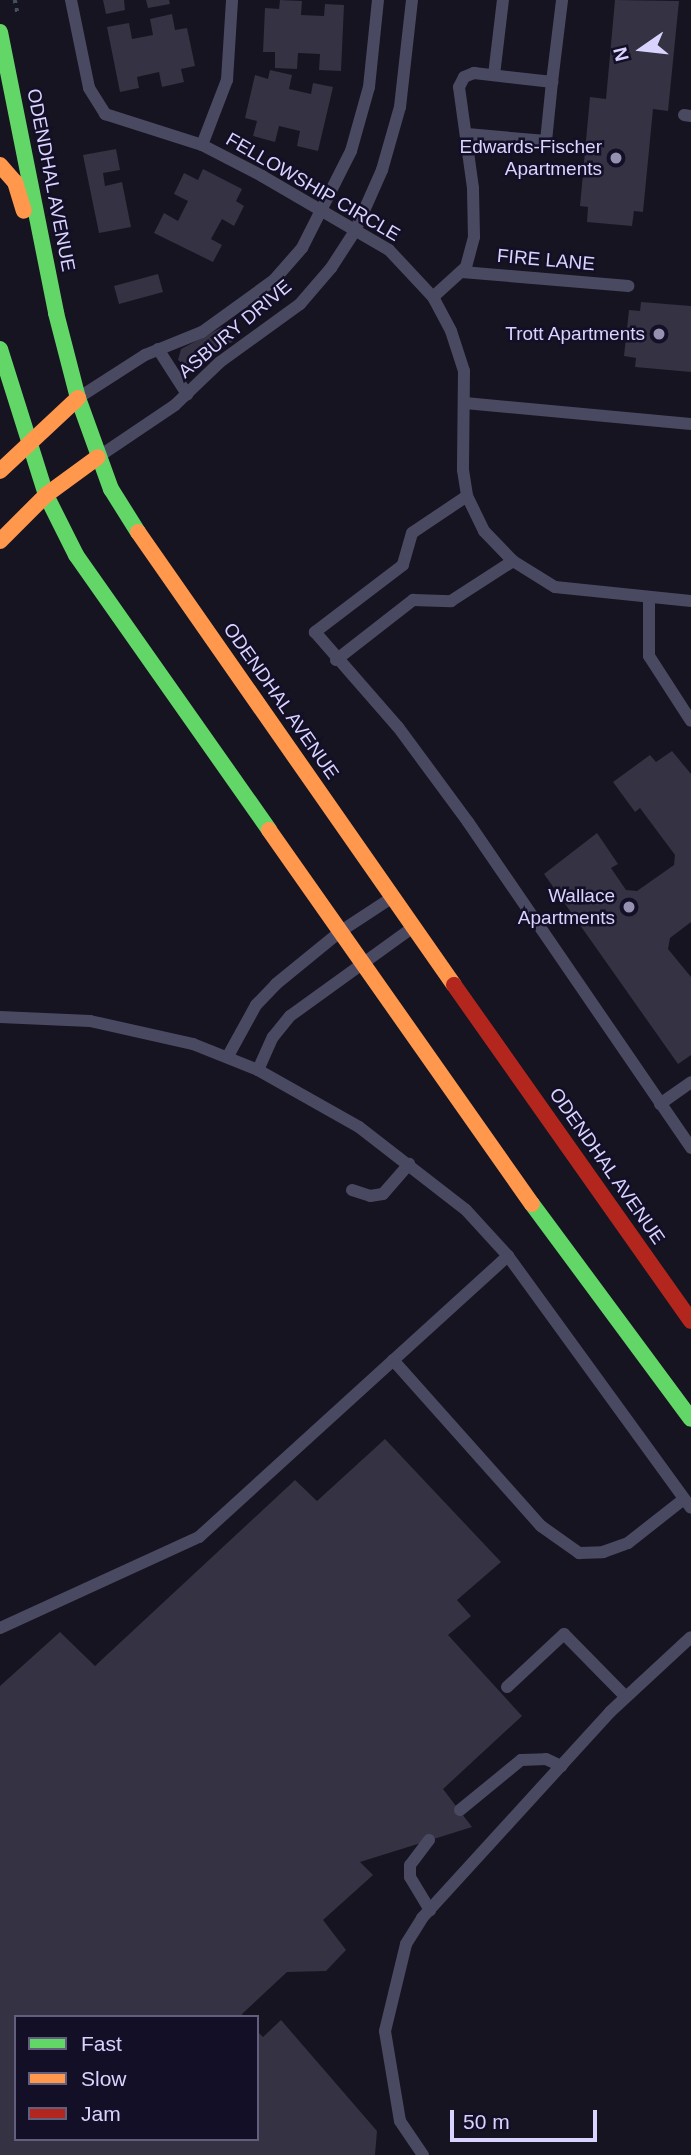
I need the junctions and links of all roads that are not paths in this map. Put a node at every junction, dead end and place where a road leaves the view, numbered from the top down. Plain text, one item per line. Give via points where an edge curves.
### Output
1 (71, 0) edge
2 (226, 0) edge
3 (232, 0) edge
4 (378, 0) edge
5 (412, 0) edge
6 (503, 0) edge
7 (562, 0) edge
8 (230, 18) junction
9 (0, 32) edge
10 (494, 75) junction
11 (552, 82) junction
12 (467, 134) junction
13 (202, 145) junction
14 (0, 165) edge
15 (324, 213) junction
16 (355, 231) junction
17 (462, 272) junction
18 (628, 286) dead end
19 (433, 297) junction
20 (56, 313) junction
21 (0, 349) edge
22 (158, 349) junction
23 (187, 394) junction
24 (78, 398) junction
25 (465, 404) junction
26 (691, 424) edge
27 (27, 443) junction
28 (97, 457) junction
29 (0, 471) edge
30 (46, 495) junction
31 (467, 496) junction
32 (0, 541) edge
33 (513, 561) junction
34 (649, 598) junction
35 (691, 601) edge
36 (336, 660) junction
37 (691, 721) edge
38 (394, 896) junction
39 (414, 927) junction
40 (341, 931) junction
41 (363, 962) junction
42 (0, 1017) edge
43 (228, 1056) junction
44 (258, 1070) junction
45 (691, 1082) edge
46 (660, 1104) junction
47 (691, 1148) edge
48 (409, 1164) junction
49 (352, 1190) dead end
50 (508, 1256) junction
51 (691, 1321) edge
52 (393, 1360) junction
53 (691, 1419) edge
54 (688, 1503) edge
55 (0, 1628) edge
56 (691, 1637) edge
57 (507, 1687) dead end
58 (626, 1697) junction
59 (561, 1766) junction
60 (460, 1810) dead end
61 (429, 1840) dead end
62 (430, 1910) junction
63 (423, 2155) edge

1 - 13 lane, FELLOWSHIP CIRCLE via 96,105 119,120
2 - 8 lane
3 - 8 lane
4 - 15 lane, ASBURY DRIVE via 369,87 351,151
5 - 16 lane, ASBURY DRIVE via 400,107 382,170
6 - 10 lane
7 - 11 lane
8 - 13 lane via 228,80
9 - 20 street, ODENDHAL AVENUE
10 - 11 lane
10 - 12 lane via 464,77 459,88
11 - 12 lane via 546,141
12 - 17 lane via 474,237
13 - 15 lane, FELLOWSHIP CIRCLE
14 - 20 street via 15,182
15 - 16 lane, FELLOWSHIP CIRCLE
15 - 22 lane, ASBURY DRIVE via 274,280 202,332
16 - 19 lane, FELLOWSHIP CIRCLE via 389,250
16 - 23 lane, ASBURY DRIVE via 300,304 220,362
17 - 18 lane, FIRE LANE
17 - 19 lane
19 - 25 lane, FELLOWSHIP CIRCLE via 464,371
20 - 24 street, ODENDHAL AVENUE
21 - 27 street
22 - 23 lane
22 - 24 lane, ASBURY DRIVE
23 - 28 lane, ASBURY DRIVE
24 - 27 street
24 - 28 street, ODENDHAL AVENUE
25 - 26 lane
25 - 31 lane, FELLOWSHIP CIRCLE
27 - 29 street
27 - 30 street
28 - 30 street
28 - 38 street, ODENDHAL AVENUE via 111,489 163,572
30 - 32 street
30 - 40 street via 76,555
31 - 33 lane, FELLOWSHIP CIRCLE via 484,531
31 - 36 lane via 412,533 403,565 315,632
33 - 34 lane, FELLOWSHIP CIRCLE via 555,587
33 - 36 lane via 451,601 413,600
34 - 35 lane, FELLOWSHIP CIRCLE
34 - 37 lane via 649,656
36 - 46 lane via 398,727 468,822
38 - 39 street, ODENDHAL AVENUE
38 - 40 lane
39 - 41 lane
39 - 51 street, ODENDHAL AVENUE
40 - 41 street
40 - 43 lane via 256,1005
41 - 44 lane via 290,1016 273,1037
41 - 53 street via 520,1188
42 - 43 lane via 90,1021
43 - 44 lane
44 - 48 lane via 338,1114
45 - 46 lane
46 - 47 lane
48 - 49 lane via 383,1194 370,1196
48 - 50 lane via 466,1210
50 - 52 lane
50 - 54 lane
52 - 54 lane via 541,1526 579,1553 603,1552 628,1543
52 - 55 lane via 199,1536
56 - 58 lane
57 - 58 lane via 564,1634
58 - 59 lane
59 - 60 lane via 546,1759 521,1760
59 - 62 lane
61 - 62 lane via 410,1865 410,1877
62 - 63 lane via 406,1944 385,2031 400,2121

